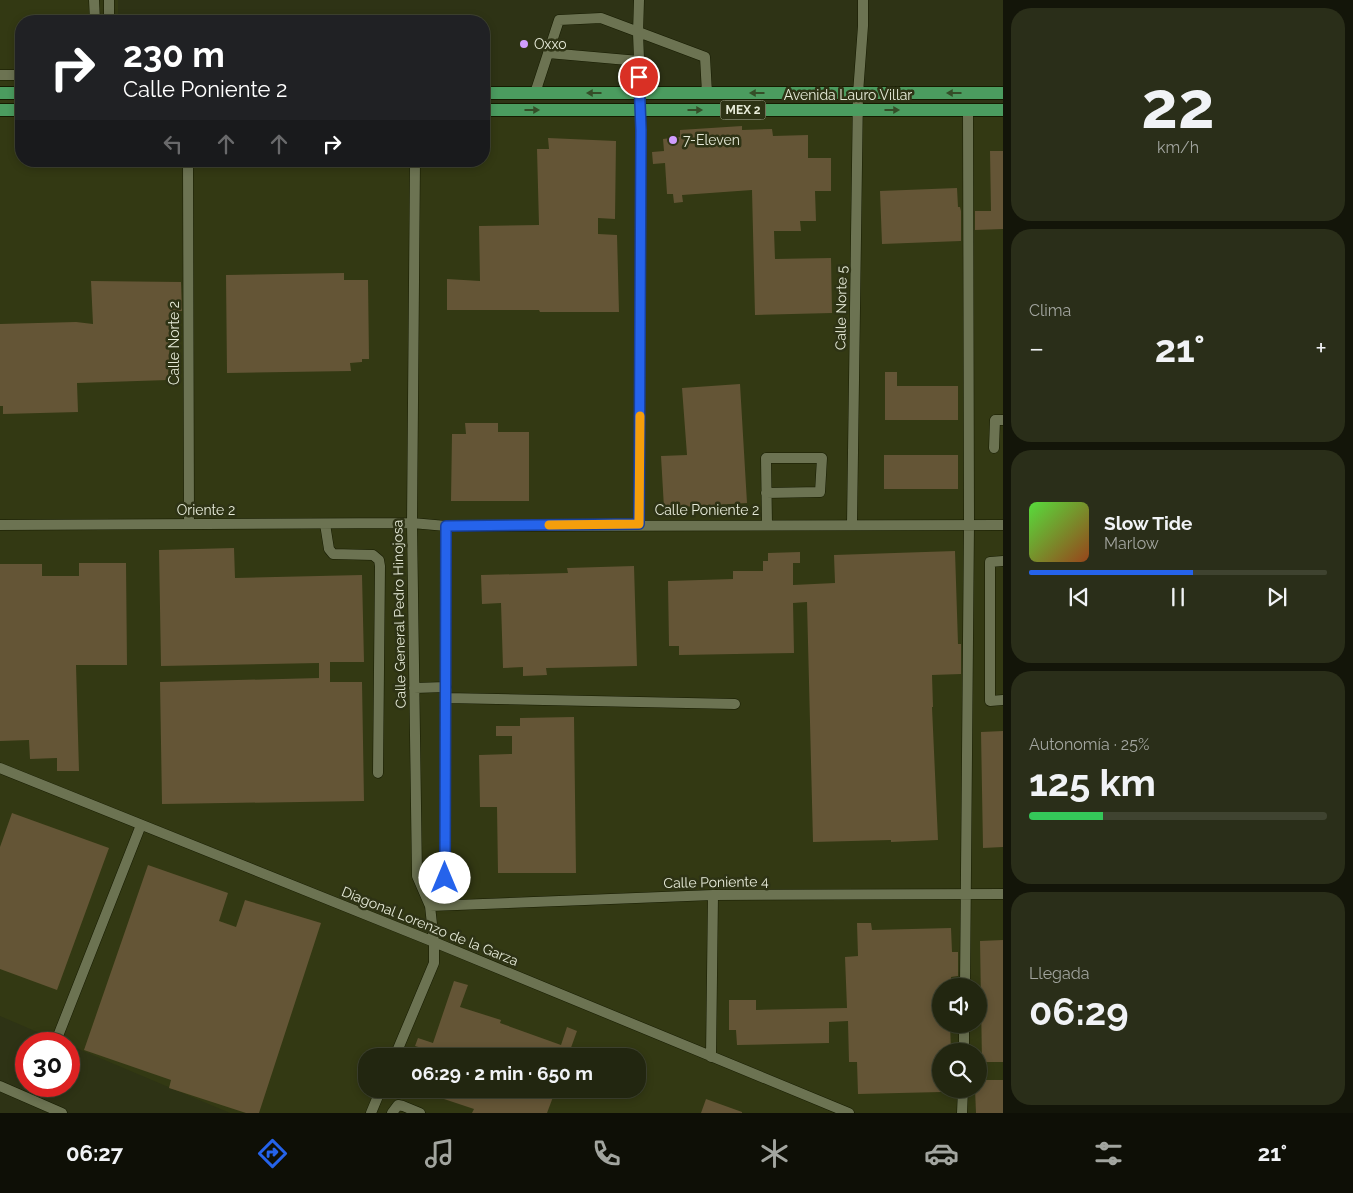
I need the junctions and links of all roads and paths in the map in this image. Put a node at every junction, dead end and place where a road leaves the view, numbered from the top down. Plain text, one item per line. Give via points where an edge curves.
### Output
1 (94, 0) edge
2 (109, 0) edge
3 (639, 0) edge
4 (863, 0) edge
5 (94, 15) edge
6 (109, 15) edge
7 (638, 33) junction
8 (548, 53) junction
9 (639, 61) junction
10 (0, 75) edge
11 (15, 75) edge
12 (0, 93) edge
13 (15, 93) edge
14 (490, 93) edge
15 (535, 93) junction
16 (640, 93) junction
17 (708, 93) junction
18 (858, 93) junction
19 (1003, 93) edge
20 (0, 110) edge
21 (15, 110) edge
22 (490, 110) edge
23 (641, 110) junction
24 (858, 110) junction
25 (968, 110) junction
26 (1003, 110) edge
27 (188, 167) edge
28 (415, 167) edge
29 (1003, 420) edge
30 (994, 448) dead end
31 (766, 493) junction
32 (412, 523) junction
33 (189, 524) junction
34 (325, 524) junction
35 (639, 524) junction
36 (767, 524) junction
37 (852, 524) junction
38 (969, 524) junction
39 (0, 525) edge
40 (1003, 525) edge
41 (446, 526) junction
42 (1003, 561) edge
43 (446, 687) junction
44 (414, 688) junction
45 (446, 698) junction
46 (1003, 700) edge
47 (735, 704) dead end
48 (0, 768) edge
49 (378, 773) dead end
50 (141, 825) junction
51 (967, 894) junction
52 (1003, 894) edge
53 (712, 895) junction
54 (430, 906) junction
55 (434, 942) junction
56 (965, 978) edge
57 (60, 1032) edge
58 (398, 1048) edge
59 (711, 1057) junction
60 (0, 1086) edge
61 (377, 1098) edge
62 (963, 1098) edge
63 (62, 1113) edge
64 (371, 1113) edge
65 (392, 1113) edge
66 (420, 1113) edge
67 (849, 1113) edge
68 (962, 1113) edge

1 - 5 street
2 - 6 street
3 - 7 street
4 - 18 street, Calle Norte 5
7 - 8 street via 600,18 559,20
7 - 9 street
7 - 17 street via 705,57
8 - 9 street
8 - 15 street
9 - 16 street
10 - 11 street
12 - 13 main road
14 - 15 main road, Avenida Lauro Villar / MEX 2
16 -> 15 main road, Avenida Lauro Villar / MEX 2
16 - 17 main road, Avenida Lauro Villar / MEX 2
16 - 23 street
18 -> 17 main road, Avenida Lauro Villar / MEX 2
19 -> 18 main road, Avenida Lauro Villar / MEX 2
18 - 24 street, Calle Norte 5
20 - 21 main road
22 -> 23 main road, Avenida Lauro Villar / MEX 2
23 -> 24 main road, Avenida Lauro Villar / MEX 2
23 - 35 street
24 -> 25 main road, Avenida Lauro Villar / MEX 2
24 - 37 street, Calle Norte 5
25 - 26 main road, Avenida Lauro Villar / MEX 2
25 - 38 street
27 - 33 street, Calle Norte 2
28 - 32 street, Calle General Pedro Hinojosa
29 - 30 street via 995,420
31 - 31 street via 766,458 822,458 820,492
31 - 36 street
32 - 34 street, Oriente 2
32 - 41 street, Calle Poniente 2
32 - 44 street, Calle General Pedro Hinojosa
33 - 34 street, Oriente 2
33 - 39 street, Oriente 2
34 - 49 street via 329,549 333,554 373,555 380,566
35 - 36 street, Calle Poniente 2
35 - 41 street, Calle Poniente 2
36 - 37 street, Calle Poniente 2
37 - 38 street, Calle Poniente 2
38 - 40 street, Calle Poniente 2
38 - 51 street
41 - 43 street
42 - 46 street via 990,562 990,701
43 - 44 street
43 - 45 street
44 - 54 street, Calle General Pedro Hinojosa via 417,876
45 - 47 street
45 - 54 street via 445,878
48 - 50 street, Diagonal Lorenzo de la Garza
50 - 55 street, Diagonal Lorenzo de la Garza
50 - 57 street
51 - 52 street, Calle Poniente 4
51 - 53 street, Calle Poniente 4
51 - 56 street
53 - 54 street, Calle Poniente 4
53 - 59 street
54 - 55 street, Calle General Pedro Hinojosa
55 - 58 street, Calle General Pedro Hinojosa via 434,964
55 - 59 street, Diagonal Lorenzo de la Garza
59 - 67 street, Diagonal Lorenzo de la Garza
60 - 63 street
61 - 64 street
62 - 68 street
65 - 66 street via 398,1105

